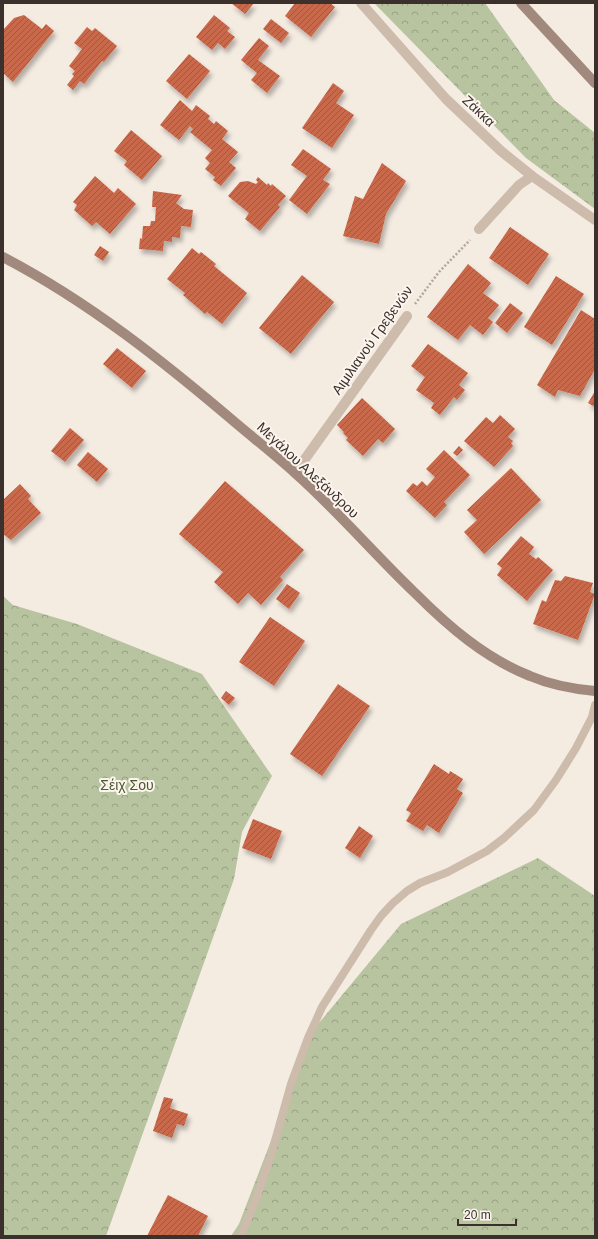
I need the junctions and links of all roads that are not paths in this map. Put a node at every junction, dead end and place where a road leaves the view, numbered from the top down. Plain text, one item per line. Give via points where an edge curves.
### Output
1 (361, 3) edge
2 (521, 3) edge
3 (594, 81) edge
4 (532, 176) junction
5 (595, 220) edge
6 (479, 229) road end
7 (3, 257) edge
8 (407, 316) road end
9 (295, 473) junction
10 (595, 691) edge
11 (595, 705) edge
12 (241, 1236) edge

1 - 4 street, Ζάκκα via 446,99 501,151
2 - 3 main road
4 - 5 street, Ζάκκα
4 - 6 street via 519,184
7 - 9 main road, Μεγάλου Αλεξάνδρου via 65,292 124,333 188,382
8 - 9 street, Αιμιλιανού Γρεβενών
9 - 10 main road, Μεγάλου Αλεξάνδρου via 406,585 468,641 530,676 554,684
11 - 12 lane via 592,717 576,748 534,810 486,851 407,891 393,903 371,930 322,1007 308,1038 291,1084 271,1155

